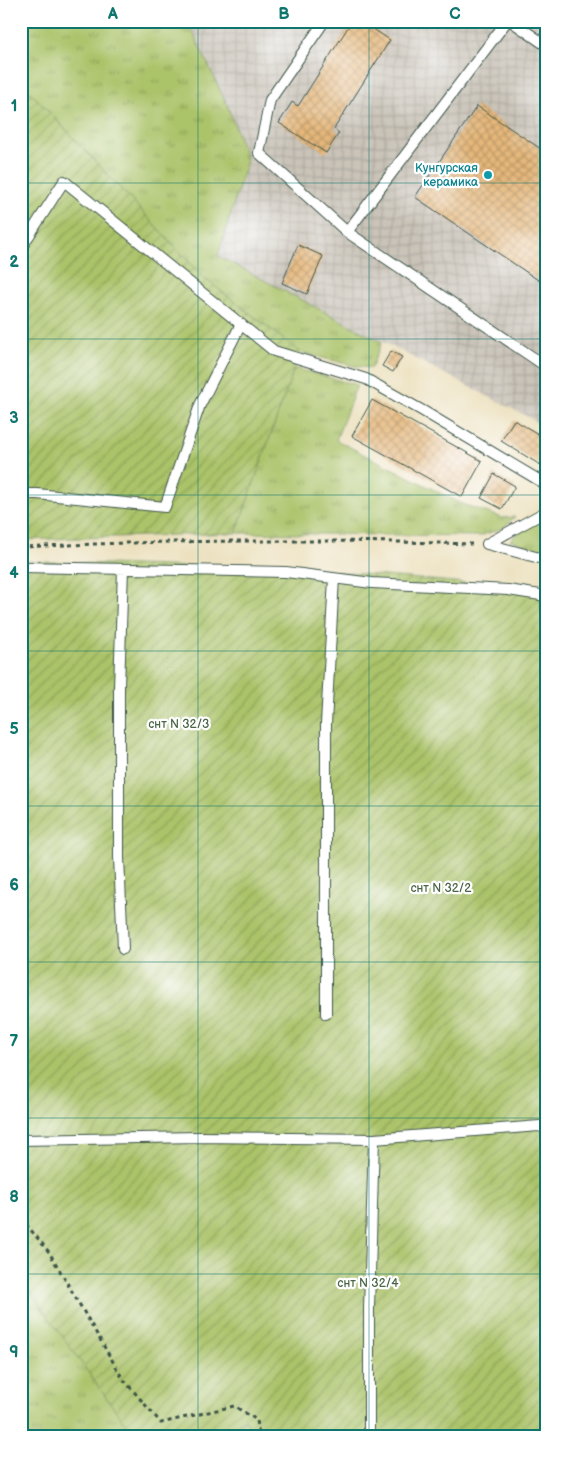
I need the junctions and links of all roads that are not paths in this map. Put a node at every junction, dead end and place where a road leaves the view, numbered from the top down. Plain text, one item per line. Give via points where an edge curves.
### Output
1 (507, 21) edge
2 (511, 21) edge
3 (323, 23) dead end
4 (547, 46) edge
5 (347, 232) junction
6 (21, 248) edge
7 (241, 324) junction
8 (547, 367) edge
9 (547, 485) edge
10 (21, 494) edge
11 (547, 511) edge
12 (547, 560) edge
13 (21, 567) edge
14 (123, 569) junction
15 (334, 578) junction
16 (546, 596) edge
17 (547, 616) edge
18 (123, 949) dead end
19 (326, 1014) dead end
20 (547, 1129) edge
21 (374, 1139) junction
22 (21, 1140) edge
23 (368, 1436) edge

1 - 5 lane
2 - 4 lane
3 - 5 lane via 270,100 259,153
5 - 8 lane
6 - 7 lane via 64,181
7 - 9 lane via 274,351 366,379
7 - 10 lane via 200,405 165,507
11 - 12 lane via 487,544
13 - 14 lane
14 - 15 lane via 286,572
14 - 18 lane via 119,687
15 - 16 lane via 508,590
15 - 19 lane via 326,724
16 - 17 lane
20 - 21 lane via 539,1126
21 - 22 lane
21 - 23 lane

